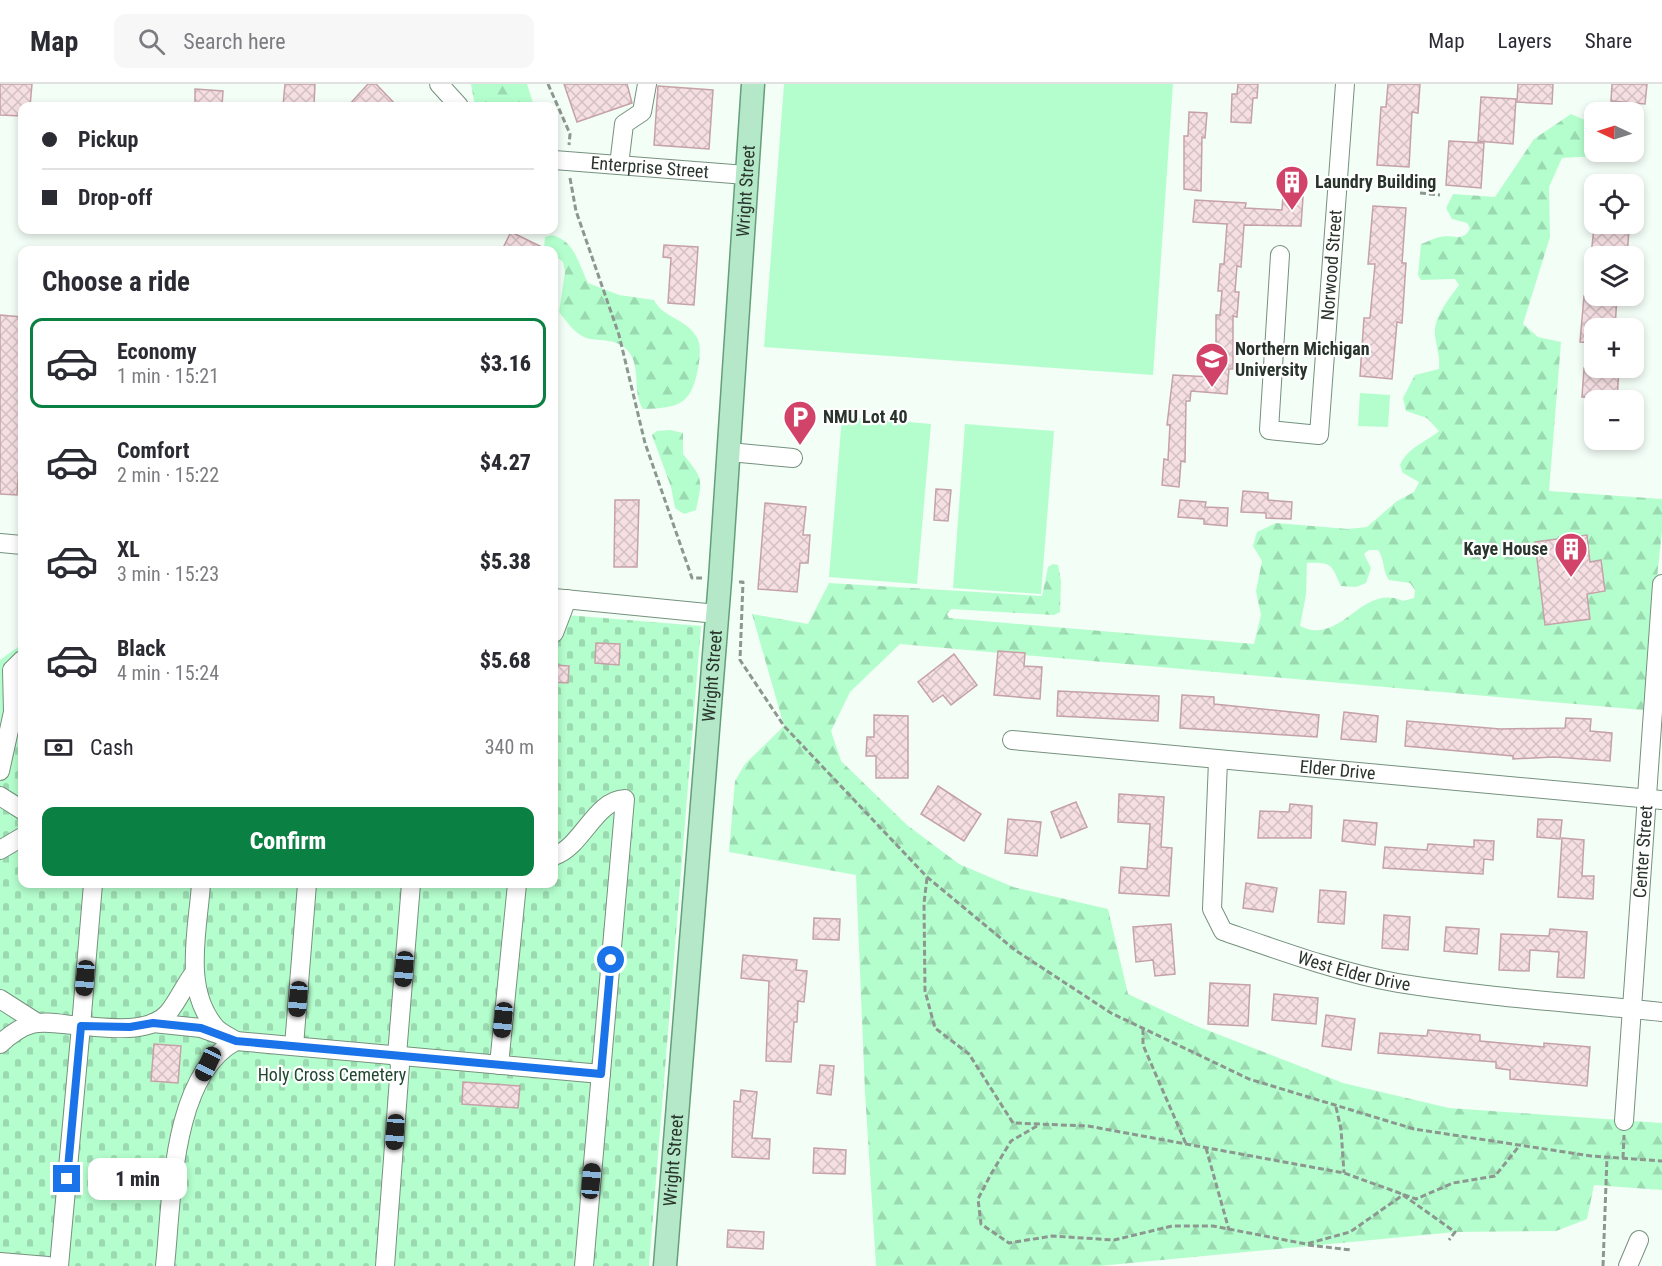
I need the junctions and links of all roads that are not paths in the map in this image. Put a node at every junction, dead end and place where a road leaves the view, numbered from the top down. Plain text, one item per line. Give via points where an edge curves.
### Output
1 (439, 84) edge
2 (647, 84) edge
3 (753, 84) edge
4 (1345, 84) edge
5 (455, 102) edge
6 (560, 161) edge
7 (619, 165) junction
8 (746, 175) junction
9 (1280, 255) dead end
10 (729, 452) junction
11 (793, 458) dead end
12 (0, 543) edge
13 (18, 545) edge
14 (1662, 584) edge
15 (560, 598) edge
16 (717, 614) junction
17 (18, 664) edge
18 (1012, 740) dead end
19 (1218, 760) junction
20 (0, 771) edge
21 (0, 796) edge
22 (1654, 799) edge
23 (18, 807) edge
24 (18, 839) edge
25 (0, 850) edge
26 (558, 853) edge
27 (93, 888) edge
28 (201, 888) edge
29 (210, 888) edge
30 (307, 888) edge
31 (411, 888) edge
32 (516, 888) edge
33 (200, 903) junction
34 (194, 973) junction
35 (0, 999) edge
36 (1631, 1009) junction
37 (1662, 1012) edge
38 (36, 1022) junction
39 (153, 1023) junction
40 (81, 1026) junction
41 (236, 1041) junction
42 (0, 1044) edge
43 (294, 1046) junction
44 (397, 1055) junction
45 (498, 1065) junction
46 (601, 1074) junction
47 (1624, 1121) road end
48 (1639, 1240) dead end
49 (0, 1262) edge
50 (48, 1266) edge
51 (59, 1266) edge
52 (165, 1266) edge
53 (385, 1266) edge
54 (584, 1266) edge
55 (665, 1266) edge
56 (1628, 1266) edge

1 - 5 street
2 - 7 street via 642,112 624,124
3 - 8 main road, Wright Street
4 - 9 street, Norwood Street via 1319,435 1269,430
6 - 7 street, Enterprise Street
7 - 8 street, Enterprise Street
8 - 10 main road, Wright Street
10 - 11 street
10 - 16 main road, Wright Street
12 - 13 street
14 - 22 street, Center Street
15 - 16 street
16 - 55 main road, Wright Street
17 - 20 street via 12,670 13,712
18 - 19 street, Elder Drive
19 - 22 street, Elder Drive
19 - 36 street, West Elder Drive via 1212,909 1223,931 1397,982
21 - 23 street
22 - 36 street, Center Street
24 - 25 street
26 - 46 street via 580,837 599,813 617,799 625,799
27 - 40 street
28 - 33 street
29 - 33 street
30 - 43 street
31 - 44 street
32 - 45 street
33 - 34 street
34 - 39 street via 166,1015
34 - 41 street via 205,1010 217,1029
35 - 38 street
36 - 37 street, West Elder Drive
36 - 47 street, Center Street
38 - 40 street
38 - 42 street via 18,1028
39 - 40 street via 130,1027
39 - 41 street via 201,1028
40 - 51 street
41 - 43 street
41 - 52 street via 222,1048 208,1064 184,1112
43 - 44 street
44 - 45 street
44 - 53 street via 400,1065
45 - 46 street
46 - 54 street
48 - 56 street
49 - 50 street

